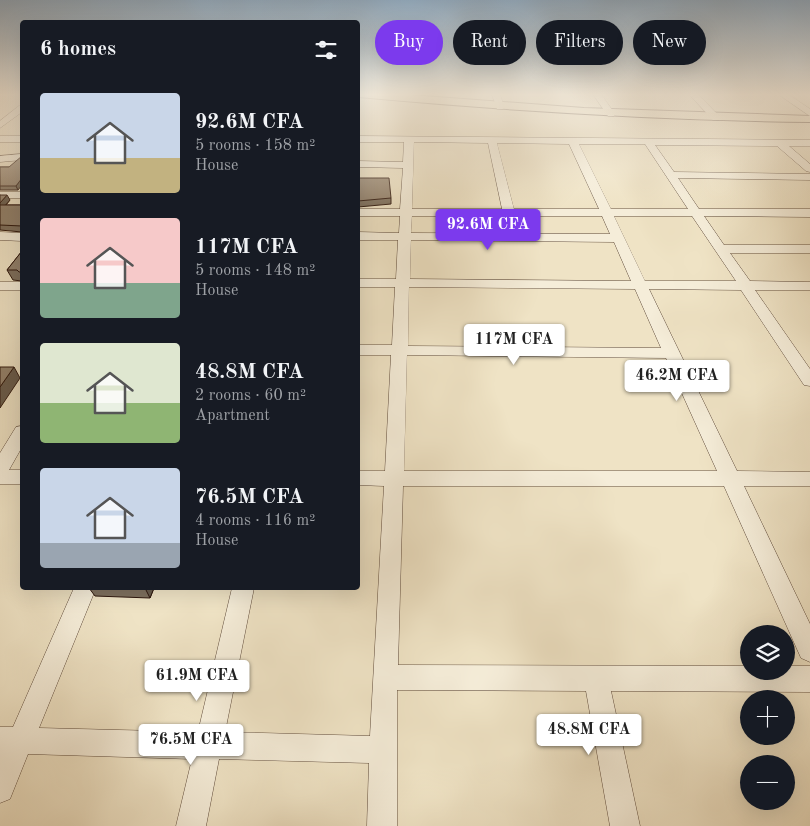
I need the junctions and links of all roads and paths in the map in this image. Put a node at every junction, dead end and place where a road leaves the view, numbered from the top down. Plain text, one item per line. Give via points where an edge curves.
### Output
1 (0, 139) edge
2 (20, 139) edge
3 (360, 139) edge
4 (409, 140) junction
5 (492, 140) junction
6 (573, 141) junction
7 (648, 142) junction
8 (780, 143) junction
9 (810, 143) edge
10 (20, 157) edge
11 (2, 161) edge
12 (360, 164) edge
13 (408, 165) junction
14 (810, 170) edge
15 (670, 175) junction
16 (810, 177) edge
17 (0, 195) edge
18 (20, 195) edge
19 (360, 212) edge
20 (406, 212) junction
21 (509, 212) junction
22 (606, 213) junction
23 (696, 213) junction
24 (810, 213) edge
25 (0, 236) edge
26 (360, 236) edge
27 (20, 237) edge
28 (405, 237) junction
29 (618, 238) junction
30 (720, 249) junction
31 (810, 249) edge
32 (360, 284) edge
33 (403, 284) junction
34 (20, 286) edge
35 (640, 286) junction
36 (745, 286) junction
37 (810, 286) edge
38 (2, 288) edge
39 (360, 350) edge
40 (400, 350) junction
41 (671, 352) junction
42 (803, 360) edge
43 (810, 382) edge
44 (20, 435) edge
45 (0, 469) edge
46 (0, 477) edge
47 (20, 477) edge
48 (360, 478) edge
49 (394, 478) junction
50 (730, 479) junction
51 (810, 479) edge
52 (84, 590) edge
53 (244, 590) edge
54 (810, 650) edge
55 (385, 678) junction
56 (596, 679) junction
57 (810, 679) edge
58 (10, 740) edge
59 (209, 745) junction
60 (384, 750) junction
61 (0, 789) edge
62 (191, 826) edge
63 (382, 826) edge
64 (625, 826) edge

1 - 2 street
3 - 4 street
4 - 5 street
4 - 13 street
5 - 6 street
5 - 21 street
6 - 7 street
6 - 22 street
7 - 8 street
7 - 15 street
8 - 9 street
8 - 14 street
10 - 11 street
12 - 13 street
13 - 20 street
15 - 16 street
15 - 23 street
17 - 18 street
19 - 20 street
20 - 21 street
20 - 28 street
21 - 22 street
22 - 23 street
22 - 29 street
23 - 24 street
23 - 30 street
25 - 27 street
26 - 28 street
28 - 29 street
28 - 33 street
29 - 35 street
30 - 31 street
30 - 36 street
32 - 33 street
33 - 35 street
33 - 40 street
34 - 38 street
35 - 36 street
35 - 41 street
36 - 37 street
36 - 42 street
39 - 40 street
40 - 41 street
40 - 49 street
41 - 50 street
42 - 43 street
44 - 45 street
46 - 47 street
48 - 49 street
49 - 50 street
49 - 55 street
50 - 51 street
50 - 54 street
52 - 58 street
53 - 59 street
55 - 56 street
55 - 60 street
56 - 57 street
56 - 64 street
58 - 59 street
58 - 61 street
59 - 60 street
59 - 62 street
60 - 63 street

